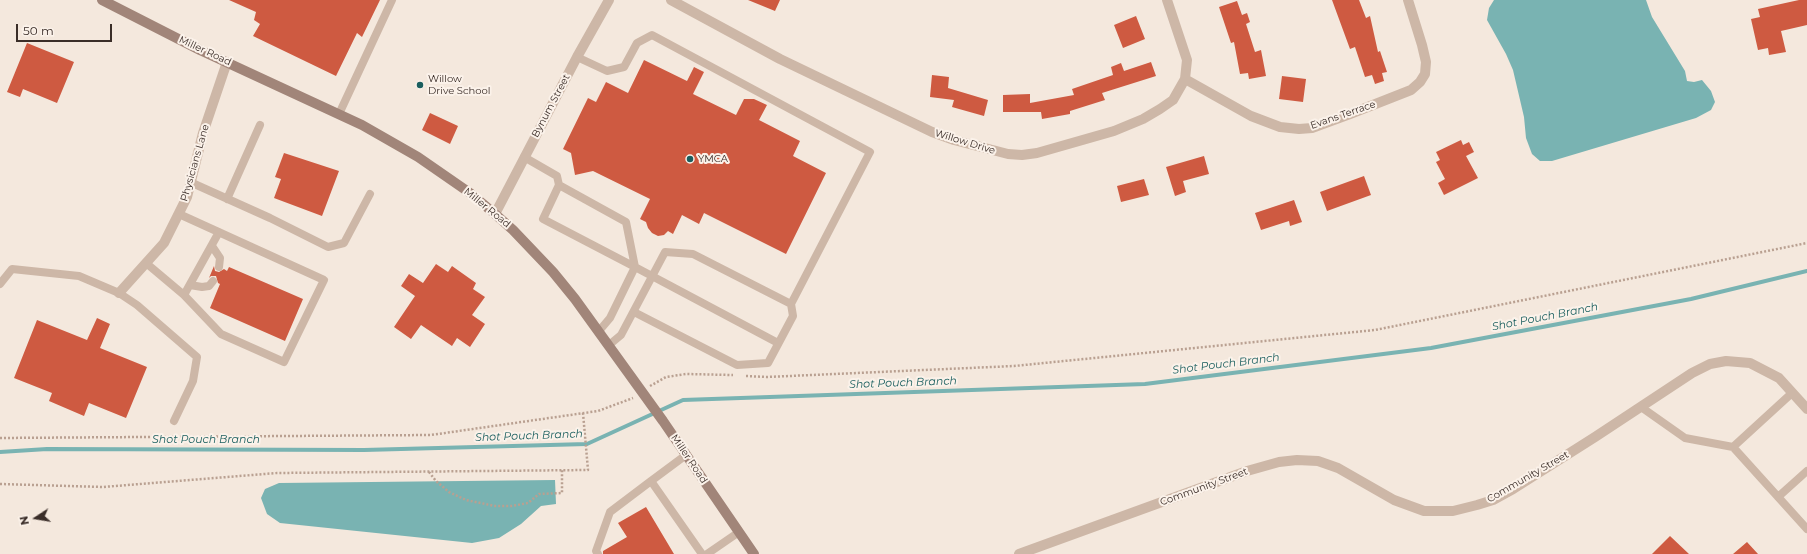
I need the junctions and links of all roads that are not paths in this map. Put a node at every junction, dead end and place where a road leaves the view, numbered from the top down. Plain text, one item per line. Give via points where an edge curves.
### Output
1 (102, 0) edge
2 (392, 0) edge
3 (609, 0) edge
4 (671, 0) edge
5 (1167, 0) edge
6 (1408, 0) edge
7 (577, 57) junction
8 (227, 62) junction
9 (1185, 79) junction
10 (339, 114) junction
11 (260, 125) dead end
12 (524, 157) junction
13 (190, 182) junction
14 (559, 185) junction
15 (370, 194) dead end
16 (228, 199) junction
17 (179, 214) junction
18 (495, 214) junction
19 (219, 232) junction
20 (212, 246) junction
21 (146, 263) junction
22 (219, 267) dead end
23 (635, 267) junction
24 (652, 276) junction
25 (213, 281) dead end
26 (0, 284) edge
27 (190, 285) junction
28 (118, 292) junction
29 (184, 295) junction
30 (791, 304) junction
31 (634, 312) junction
32 (599, 331) junction
33 (778, 343) junction
34 (609, 345) junction
35 (1792, 393) junction
36 (1641, 407) junction
37 (1807, 409) edge
38 (174, 421) dead end
39 (1733, 447) junction
40 (686, 455) junction
41 (1807, 471) edge
42 (651, 481) junction
43 (1778, 497) junction
44 (1807, 529) edge
45 (739, 532) junction
46 (598, 554) edge
47 (702, 554) edge
48 (707, 554) edge
49 (754, 554) edge
50 (1019, 554) edge

1 - 8 main road, Miller Road
2 - 10 lane
3 - 7 street, Bynum Street
4 - 9 street, Willow Drive via 780,59 897,116 954,140 1008,154 1037,153 1114,131 1173,100
5 - 9 street, Willow Drive via 1187,60
6 - 9 street, Evans Terrace via 1426,62 1425,74 1420,82 1411,90 1312,128 1280,127 1252,116
7 - 12 street, Bynum Street
7 - 30 lane via 607,72 624,67 637,43 652,35 870,152
8 - 10 main road, Miller Road
8 - 13 street, Physicians Lane via 203,133
10 - 18 main road, Miller Road via 418,157 470,193
11 - 16 lane
12 - 14 lane via 557,176
12 - 18 street, Bynum Street
13 - 16 lane
13 - 17 street, Physicians Lane via 187,197
14 - 23 lane via 626,222
14 - 23 lane via 543,219
15 - 16 lane via 344,243 328,247
17 - 19 lane
17 - 21 street, Physicians Lane via 164,243
18 - 32 main road, Miller Road via 553,272
19 - 20 lane
19 - 29 lane via 324,280 284,362 221,334
20 - 22 lane via 220,258
20 - 27 lane
21 - 28 street, Physicians Lane
21 - 29 lane
23 - 24 lane
23 - 32 lane via 610,318
24 - 30 lane via 665,252 693,254
24 - 31 lane
24 - 33 lane
25 - 27 lane via 209,286 202,288
26 - 28 lane via 12,269 79,276
27 - 29 lane
28 - 38 lane via 137,305 197,357 193,381
30 - 33 lane via 793,316
31 - 33 lane via 737,365 768,363
31 - 34 lane via 621,335
32 - 34 main road, Miller Road
34 - 40 main road, Miller Road
35 - 36 street, Community Street via 1779,378 1755,365 1726,361 1710,364 1692,373
35 - 37 street, Community Street
35 - 39 lane
36 - 39 lane via 1685,438
36 - 50 street, Community Street via 1493,500 1453,511 1424,511 1402,504 1338,468 1318,461 1297,460 1247,471
39 - 43 lane
40 - 42 lane
40 - 45 main road, Miller Road
41 - 43 lane
42 - 46 lane via 610,512 596,551
42 - 47 lane
43 - 44 lane
45 - 48 lane
45 - 49 main road, Miller Road

